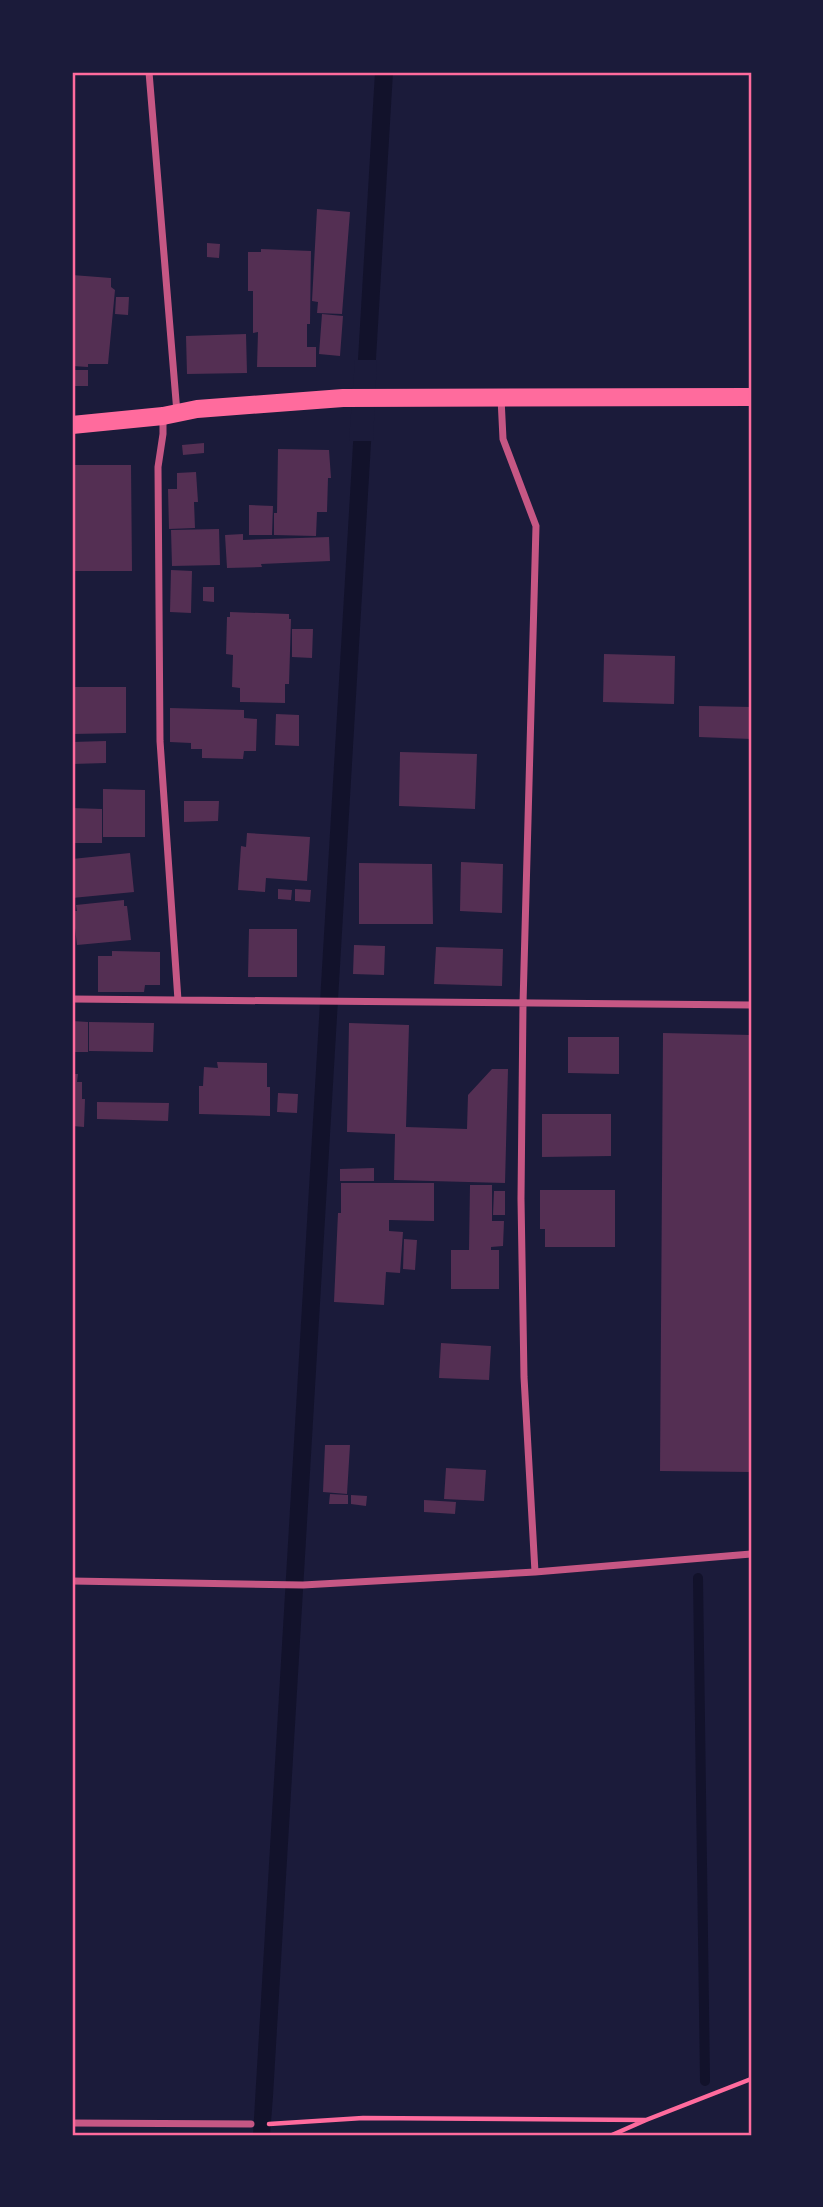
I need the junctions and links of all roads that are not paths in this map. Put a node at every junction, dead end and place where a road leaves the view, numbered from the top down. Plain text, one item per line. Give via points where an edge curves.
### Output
1 (149, 72) edge
2 (501, 397) junction
3 (751, 397) edge
4 (170, 415) junction
5 (72, 425) edge
6 (72, 999) edge
7 (178, 1000) junction
8 (523, 1004) junction
9 (751, 1005) edge
10 (751, 1554) edge
11 (535, 1572) junction
12 (72, 1581) edge
13 (72, 2123) edge
14 (251, 2124) dead end

1 - 4 street
2 - 3 main road
2 - 4 main road via 343,398
2 - 8 street via 503,439 537,526
4 - 5 main road
4 - 7 street via 158,467 160,741
6 - 7 street
7 - 8 street
8 - 9 street
8 - 11 street via 524,1363
10 - 11 street
11 - 12 street via 303,1585
13 - 14 street

